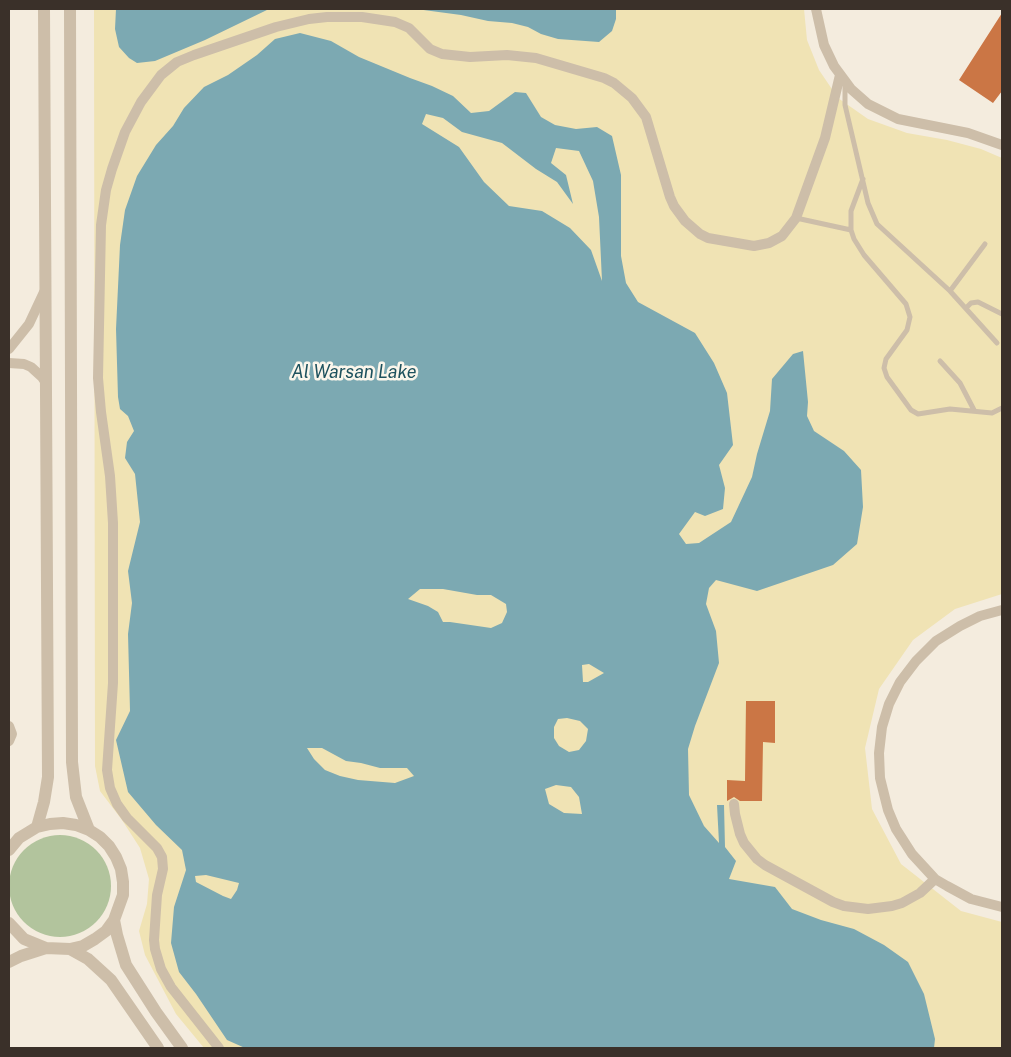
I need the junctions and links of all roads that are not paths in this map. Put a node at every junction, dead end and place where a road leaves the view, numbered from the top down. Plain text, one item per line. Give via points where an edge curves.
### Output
1 (44, 9) edge
2 (70, 9) edge
3 (816, 9) edge
4 (843, 79) junction
5 (1002, 145) edge
6 (862, 179) junction
7 (796, 218) junction
8 (851, 230) junction
9 (985, 244) dead end
10 (46, 289) junction
11 (950, 291) junction
12 (966, 308) junction
13 (1002, 314) edge
14 (997, 343) dead end
15 (9, 349) edge
16 (940, 360) dead end
17 (9, 363) edge
18 (46, 383) junction
19 (1002, 408) edge
20 (974, 410) junction
21 (1002, 610) edge
22 (9, 726) edge
23 (9, 742) edge
24 (734, 804) dead end
25 (37, 827) junction
26 (89, 830) junction
27 (9, 850) edge
28 (935, 878) junction
29 (1002, 907) edge
30 (114, 920) junction
31 (9, 923) edge
32 (46, 948) junction
33 (70, 949) junction
34 (9, 962) edge
35 (158, 1048) edge
36 (182, 1048) edge
37 (219, 1048) edge

1 - 10 street
2 - 26 street via 72,762 76,797
3 - 4 street via 824,45
4 - 5 street via 868,104 888,115 968,133
4 - 6 lane via 845,104
4 - 7 street
6 - 8 lane via 851,211
6 - 11 lane via 870,211 877,224
7 - 8 lane
7 - 37 street via 782,236 762,245 708,238 692,228 674,206 646,117 632,98 614,83 536,58 442,54 430,49 409,28 396,22 362,17 327,17 276,27 185,58 168,68 150,88 132,116 119,148 106,190 100,225 98,378 110,476 113,533 113,683 107,770 113,796 121,811 157,848 162,858 154,940 161,969 171,987
8 - 20 lane via 858,247 910,312 907,330 886,359 887,377 914,412
9 - 11 lane
10 - 15 street via 29,324
10 - 18 street
11 - 12 lane
12 - 13 lane via 978,302
12 - 14 lane
16 - 20 lane via 960,383
17 - 18 street via 31,367
18 - 25 street via 48,776
19 - 20 lane via 992,413
21 - 28 street via 960,626 926,651 900,682 882,727 879,766 888,810 906,846
22 - 23 street via 12,734
24 - 28 street via 740,834 757,859 833,902 868,909 892,906 920,893
25 - 26 street via 63,823
25 - 27 street via 19,838
26 - 30 street via 109,846 121,869 123,895
28 - 29 street via 971,898
30 - 33 street via 95,940
30 - 36 street via 126,965
31 - 32 street via 24,939
32 - 33 street
32 - 34 street
33 - 35 street via 92,962 111,980

